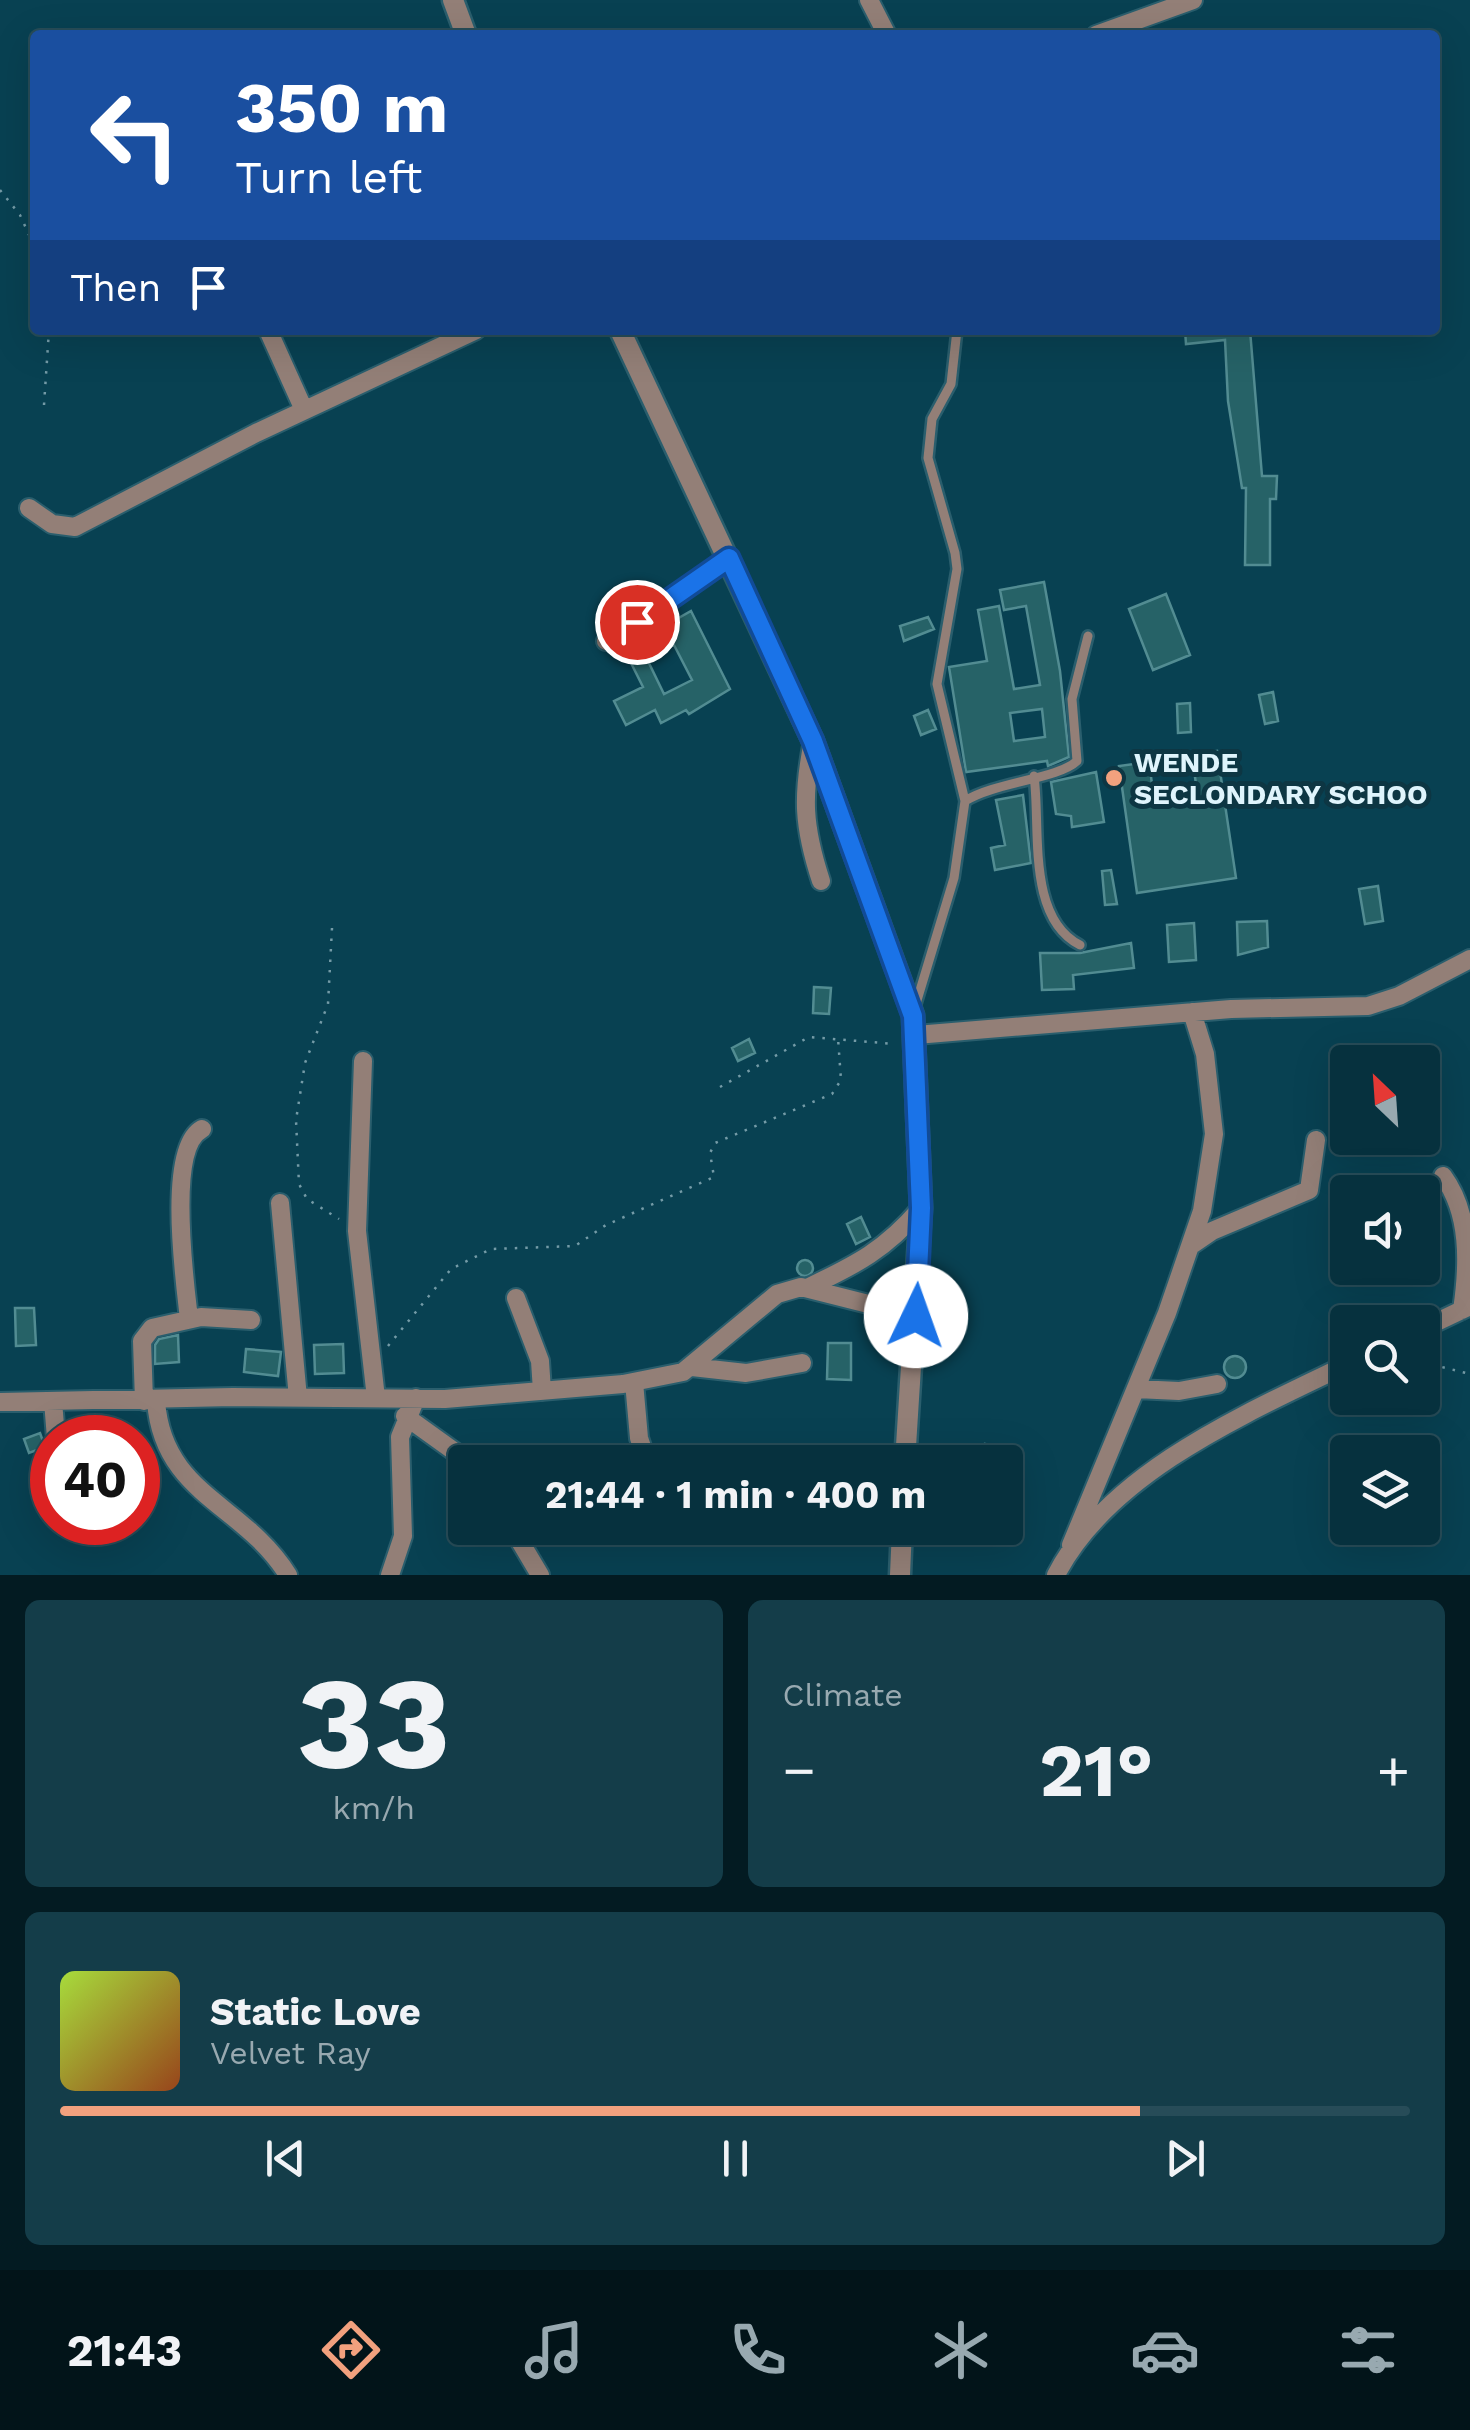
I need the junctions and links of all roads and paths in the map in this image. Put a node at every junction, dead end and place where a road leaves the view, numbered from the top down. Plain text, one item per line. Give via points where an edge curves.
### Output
1 (453, 0) edge
2 (869, 0) edge
3 (1192, 0) edge
4 (464, 30) edge
5 (884, 30) edge
6 (1110, 30) edge
7 (0, 190) edge
8 (30, 237) edge
9 (49, 335) edge
10 (270, 335) edge
11 (465, 335) edge
12 (622, 335) edge
13 (956, 335) edge
14 (44, 405) dead end
15 (304, 410) junction
16 (29, 508) dead end
17 (729, 558) junction
18 (1088, 636) dead end
19 (606, 641) dead end
20 (813, 741) junction
21 (1034, 776) junction
22 (964, 802) junction
23 (821, 880) dead end
24 (332, 928) dead end
25 (1080, 945) dead end
26 (1470, 958) edge
27 (1192, 1012) junction
28 (915, 1032) junction
29 (838, 1038) junction
30 (363, 1061) dead end
31 (720, 1087) dead end
32 (202, 1130) dead end
33 (1316, 1140) dead end
34 (1443, 1176) dead end
35 (280, 1202) dead end
36 (921, 1208) junction
37 (357, 1231) junction
38 (1193, 1244) junction
39 (808, 1288) junction
40 (516, 1298) dead end
41 (1466, 1308) edge
42 (916, 1316) junction
43 (189, 1319) junction
44 (251, 1320) dead end
45 (1440, 1320) edge
46 (374, 1360) junction
47 (802, 1362) dead end
48 (1440, 1366) edge
49 (692, 1367) junction
50 (1330, 1372) edge
51 (1470, 1374) edge
52 (634, 1382) junction
53 (1217, 1384) dead end
54 (1136, 1389) junction
55 (542, 1391) junction
56 (298, 1398) junction
57 (376, 1398) junction
58 (416, 1398) junction
59 (53, 1401) junction
60 (150, 1401) junction
61 (0, 1402) edge
62 (54, 1415) edge
63 (405, 1416) junction
64 (641, 1445) edge
65 (905, 1445) edge
66 (448, 1447) edge
67 (522, 1545) edge
68 (901, 1545) edge
69 (1072, 1545) junction
70 (288, 1575) edge
71 (390, 1575) edge
72 (540, 1575) edge
73 (900, 1575) edge
74 (1056, 1575) edge

1 - 4 street
2 - 5 street
3 - 6 street
7 - 8 path
9 - 14 path
10 - 15 street
11 - 15 street
12 - 17 street
13 - 22 lane via 951,384 932,419 928,458 956,552 936,684
15 - 16 street via 75,526 52,524
17 - 19 street
17 - 20 street
18 - 21 lane via 1072,700 1077,761
20 - 23 street via 802,794
20 - 28 street
21 - 22 lane
21 - 25 lane via 1047,902 1058,928
22 - 28 lane via 954,878
24 - 37 path via 328,1004 300,1083 297,1165 307,1199
26 - 27 street via 1368,1006
27 - 28 street
27 - 38 street via 1205,1054 1214,1134
28 - 29 path
28 - 36 street
29 - 31 path via 800,1040
29 - 46 path via 841,1080 832,1094 716,1143 710,1154 714,1177 606,1224 575,1246 491,1250 450,1270
30 - 37 street
32 - 43 street via 188,1146 179,1228
33 - 38 street via 1309,1190
34 - 41 street via 1466,1209
35 - 56 street
36 - 39 street via 878,1252
36 - 42 street
37 - 46 street
38 - 54 street
39 - 42 street
39 - 49 street via 778,1294
40 - 55 street via 540,1361
41 - 45 street
42 - 65 street
43 - 44 street
43 - 60 street via 144,1335
46 - 57 street
47 - 49 street via 746,1373
48 - 51 path
49 - 52 street
50 - 69 street via 1190,1448 1122,1494
52 - 55 street
52 - 64 street
53 - 54 street
54 - 69 street
55 - 58 street
56 - 57 street
56 - 60 street
57 - 58 street
58 - 63 street
59 - 60 street
59 - 61 street
59 - 62 street
60 - 70 street via 185,1479 266,1542
63 - 66 street
63 - 71 street via 403,1536
67 - 72 street
68 - 73 street
69 - 74 street

